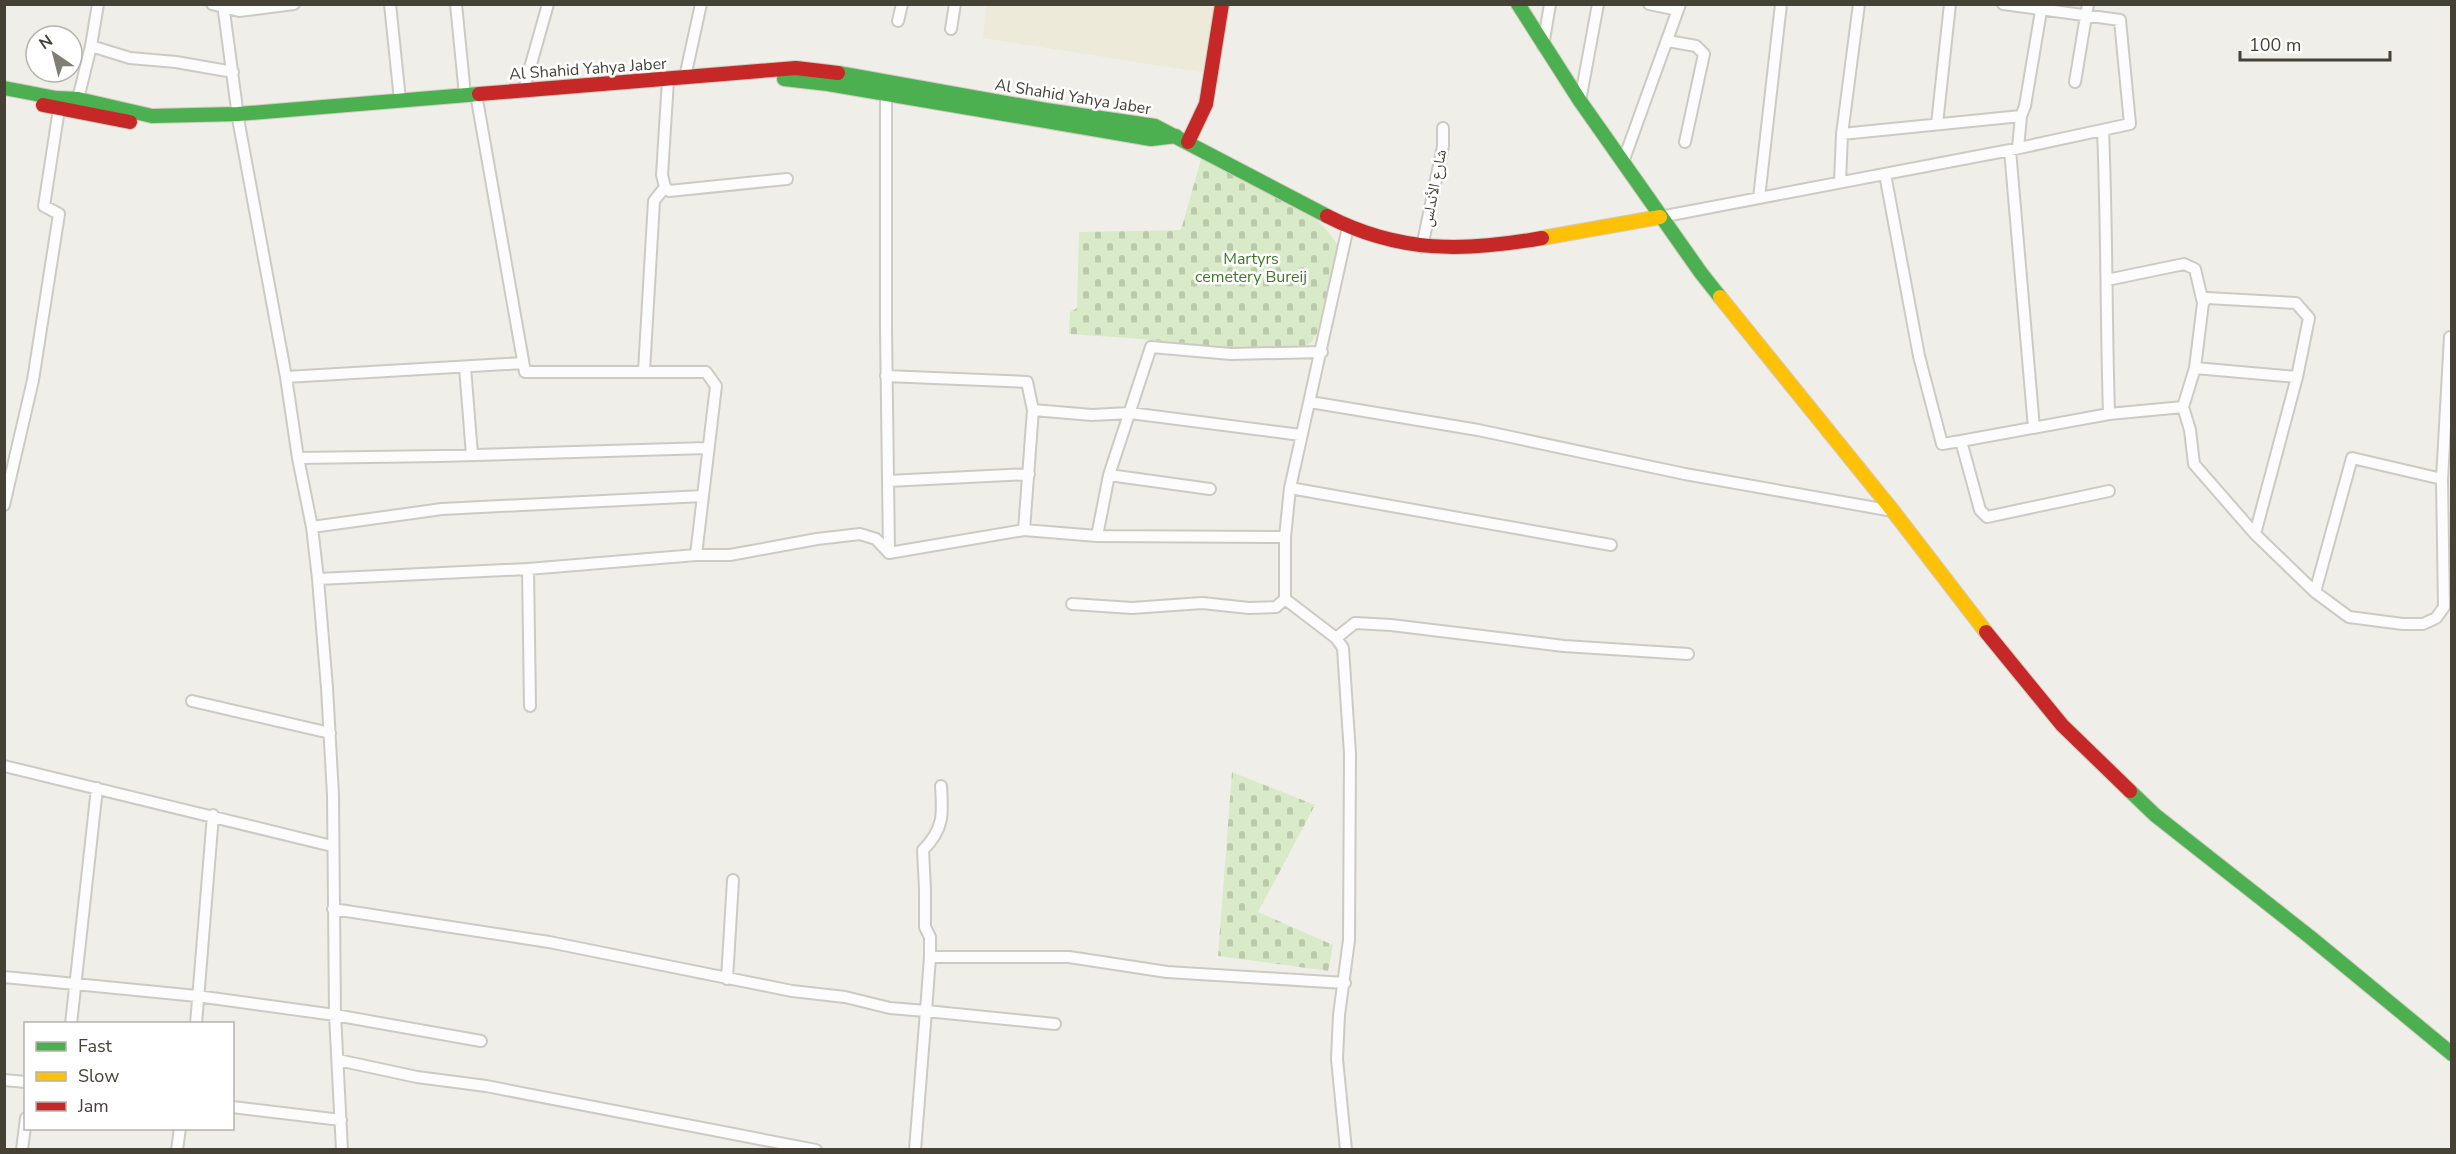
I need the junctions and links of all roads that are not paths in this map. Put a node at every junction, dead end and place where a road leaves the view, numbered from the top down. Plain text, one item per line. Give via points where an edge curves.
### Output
1 (98, 4) edge
2 (213, 4) edge
3 (390, 4) edge
4 (456, 4) edge
5 (548, 4) edge
6 (701, 4) edge
7 (902, 4) edge
8 (955, 4) edge
9 (1222, 4) edge
10 (1518, 4) edge
11 (1550, 4) edge
12 (1598, 4) edge
13 (1649, 4) edge
14 (1781, 4) edge
15 (1859, 4) edge
16 (1950, 4) edge
17 (2003, 4) edge
18 (2088, 4) edge
19 (292, 5) edge
20 (224, 6) edge
21 (1679, 7) edge
22 (2041, 8) edge
23 (2086, 17) junction
24 (898, 21) dead end
25 (951, 29) dead end
26 (1668, 41) junction
27 (91, 46) junction
28 (1544, 46) junction
29 (233, 72) junction
30 (685, 77) junction
31 (2075, 82) dead end
32 (667, 85) junction
33 (4, 88) edge
34 (886, 88) junction
35 (524, 89) junction
36 (473, 98) junction
37 (4, 99) edge
38 (78, 99) junction
39 (400, 100) junction
40 (1580, 101) junction
41 (59, 109) junction
42 (2020, 116) junction
43 (238, 119) junction
44 (1937, 124) junction
45 (1443, 128) dead end
46 (2103, 130) junction
47 (1842, 134) junction
48 (1182, 139) junction
49 (1685, 142) dead end
50 (2014, 149) junction
51 (1623, 162) junction
52 (1885, 174) junction
53 (787, 179) dead end
54 (1840, 182) junction
55 (665, 187) junction
56 (1759, 198) junction
57 (1660, 216) junction
58 (1348, 227) junction
59 (1422, 247) junction
60 (2107, 280) junction
61 (2203, 303) junction
62 (2450, 337) edge
63 (1322, 352) junction
64 (523, 363) junction
65 (465, 367) junction
66 (2195, 368) junction
67 (644, 371) junction
68 (886, 376) junction
69 (286, 377) junction
70 (2297, 377) junction
71 (1310, 402) junction
72 (2184, 407) junction
73 (1033, 410) junction
74 (1130, 413) junction
75 (2109, 414) junction
76 (2034, 428) junction
77 (1301, 435) junction
78 (1961, 441) junction
79 (707, 448) junction
80 (2448, 453) edge
81 (472, 456) junction
82 (298, 458) junction
83 (1029, 474) junction
84 (1109, 476) junction
85 (2442, 479) junction
86 (888, 481) junction
87 (1290, 488) junction
88 (1210, 489) dead end
89 (2109, 491) dead end
90 (704, 496) junction
91 (4, 505) edge
92 (1893, 511) junction
93 (312, 527) junction
94 (1024, 530) junction
95 (2255, 534) junction
96 (1097, 536) junction
97 (1286, 537) junction
98 (1611, 544) dead end
99 (889, 553) junction
100 (2447, 554) edge
101 (696, 555) junction
102 (528, 569) junction
103 (318, 579) junction
104 (2315, 592) junction
105 (1285, 600) junction
106 (1072, 604) dead end
107 (1336, 638) junction
108 (1688, 654) dead end
109 (192, 701) dead end
110 (530, 706) dead end
111 (330, 734) junction
112 (4, 766) edge
113 (941, 786) dead end
114 (98, 788) junction
115 (213, 816) junction
116 (332, 846) junction
117 (733, 880) dead end
118 (333, 909) junction
119 (930, 957) junction
120 (4, 977) edge
121 (728, 979) junction
122 (1345, 983) junction
123 (76, 984) junction
124 (197, 996) junction
125 (926, 1011) junction
126 (335, 1015) junction
127 (72, 1022) edge
128 (196, 1022) edge
129 (1055, 1024) dead end
130 (481, 1041) dead end
131 (2451, 1054) edge
132 (338, 1060) junction
133 (4, 1080) edge
134 (24, 1082) edge
135 (234, 1107) edge
136 (341, 1120) junction
137 (24, 1130) edge
138 (180, 1130) edge
139 (22, 1149) edge
140 (177, 1149) edge
141 (342, 1149) edge
142 (816, 1149) edge
143 (915, 1149) edge
144 (1346, 1149) edge

1 - 27 street
2 - 20 street
3 - 39 street
4 - 36 street
5 - 35 street
6 - 30 street
7 - 24 street
8 - 25 street
9 - 48 street via 1206,104
10 - 28 street
11 - 28 street
12 - 40 street
13 - 21 street
14 - 56 street
15 - 47 street
16 - 44 street
17 - 22 street
18 - 23 street
19 - 20 street via 239,10
20 - 29 street
21 - 26 street
22 - 23 street
22 - 42 street
23 - 31 street
23 - 46 street via 2120,20 2130,124
26 - 49 street via 1696,46 1704,54
26 - 51 street
27 - 29 street via 130,58
27 - 38 street
28 - 40 street
29 - 43 street
30 - 32 street, Al Shahid Yahya Jaber
30 - 34 street, Al Shahid Yahya Jaber via 796,68
32 - 34 street, Al Shahid Yahya Jaber via 790,79
32 - 35 street, Al Shahid Yahya Jaber
32 - 36 street, Al Shahid Yahya Jaber
32 - 55 street via 662,175
33 - 38 street, Al Shahid Yahya Jaber
34 - 48 street, Al Shahid Yahya Jaber via 1155,126
34 - 68 street
35 - 36 street, Al Shahid Yahya Jaber
36 - 39 street, Al Shahid Yahya Jaber
36 - 43 street, Al Shahid Yahya Jaber
36 - 64 street
37 - 41 street, Al Shahid Yahya Jaber
38 - 41 street
38 - 43 street, Al Shahid Yahya Jaber via 152,116
39 - 43 street, Al Shahid Yahya Jaber
40 - 51 street
41 - 43 street, Al Shahid Yahya Jaber via 135,123 198,126
41 - 91 street via 44,206 59,214 33,380
42 - 44 street
42 - 50 street
43 - 69 street
44 - 47 street
45 - 59 street, شارع الأندلس via 1443,146
46 - 50 street
46 - 60 street
47 - 54 street
48 - 58 street, Al Shahid Yahya Jaber
50 - 52 street
50 - 76 street
51 - 57 street
52 - 54 street
52 - 78 street via 1919,356 1942,444
53 - 55 street via 669,191
54 - 56 street
55 - 67 street via 654,201
56 - 57 street
57 - 59 street, Al Shahid Yahya Jaber via 1499,245
57 - 92 street via 1701,273
58 - 59 street, Al Shahid Yahya Jaber
58 - 63 street
60 - 61 street via 2184,264 2195,268
60 - 75 street
61 - 66 street
61 - 70 street via 2214,297 2295,303 2309,318
62 - 80 street
63 - 71 street
63 - 74 street via 1231,354 1151,347
64 - 65 street
64 - 67 street via 525,372
65 - 69 street
65 - 81 street
66 - 70 street
66 - 72 street
67 - 79 street via 706,372 716,386
68 - 73 street via 1027,382
68 - 86 street
69 - 82 street
70 - 95 street
71 - 77 street
71 - 92 street via 1478,430 1685,474
72 - 75 street
72 - 95 street via 2194,464
73 - 74 street via 1092,415
73 - 83 street
74 - 77 street
74 - 84 street
75 - 76 street
76 - 78 street
77 - 87 street
78 - 89 street via 1980,510 1988,517
79 - 81 street
79 - 90 street
80 - 85 street
81 - 82 street
82 - 93 street
83 - 86 street
83 - 94 street
84 - 88 street
84 - 96 street
85 - 100 street
85 - 104 street via 2352,458
86 - 99 street
87 - 97 street
87 - 98 street
90 - 93 street via 442,509
90 - 101 street
92 - 131 street via 2061,725 2155,815
93 - 103 street
94 - 96 street
94 - 99 street
95 - 104 street
96 - 97 street
97 - 105 street
99 - 101 street via 876,539 860,534 729,555
100 - 104 street via 2444,607 2436,618 2423,624 2349,617
101 - 102 street
102 - 103 street
102 - 110 street
103 - 111 street
105 - 106 street via 1276,607 1249,608 1202,603 1132,608
105 - 107 street
107 - 108 street via 1355,623 1564,646
107 - 122 street via 1343,648 1350,754 1349,940
109 - 111 street
111 - 116 street
112 - 114 street
113 - 119 street via 940,823 936,837 923,850 925,927 930,937
114 - 115 street
114 - 123 street
115 - 116 street
115 - 124 street
116 - 118 street
117 - 121 street
118 - 121 street via 549,942
118 - 126 street
119 - 122 street via 1069,957 1167,972
119 - 125 street
120 - 123 street
121 - 125 street
122 - 144 street via 1337,1059
123 - 124 street
123 - 127 street
124 - 126 street
124 - 128 street
125 - 129 street
125 - 143 street
126 - 130 street
126 - 132 street
132 - 136 street
132 - 142 street
133 - 134 street
135 - 136 street
136 - 141 street
137 - 139 street
138 - 140 street

